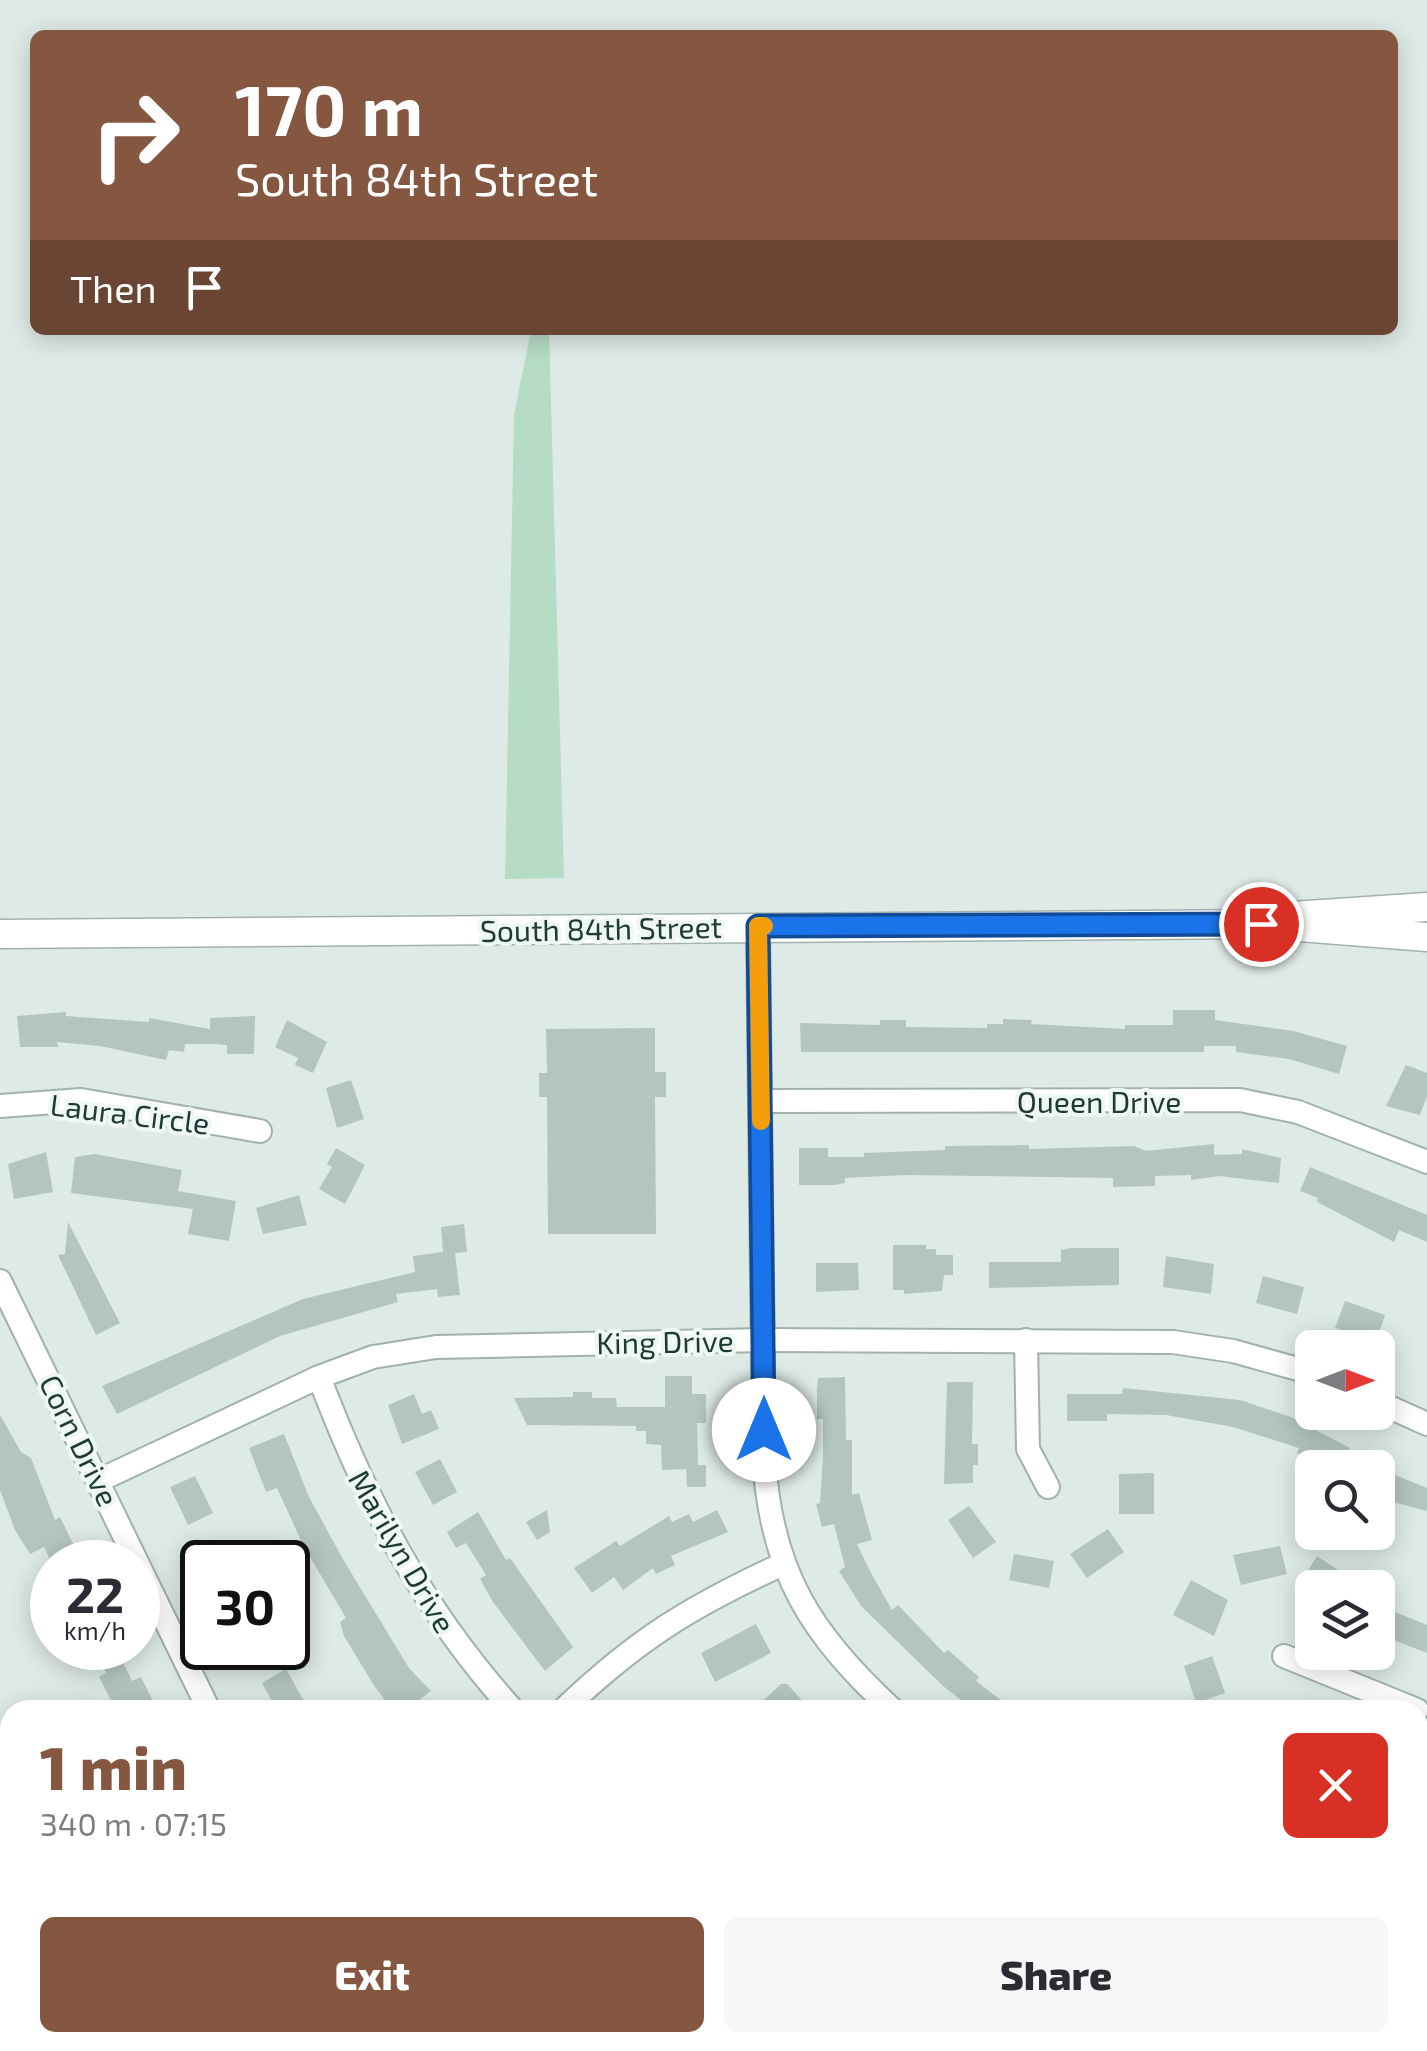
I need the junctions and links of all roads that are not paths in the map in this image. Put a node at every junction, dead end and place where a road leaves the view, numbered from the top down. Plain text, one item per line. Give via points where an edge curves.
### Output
1 (1427, 908) edge
2 (1261, 924) junction
3 (758, 926) junction
4 (0, 934) edge
5 (1427, 937) edge
6 (761, 1101) junction
7 (0, 1106) edge
8 (260, 1132) dead end
9 (1427, 1162) edge
10 (0, 1280) edge
11 (764, 1340) junction
12 (1026, 1340) junction
13 (1295, 1369) edge
14 (319, 1377) junction
15 (1395, 1410) edge
16 (1427, 1424) edge
17 (100, 1480) junction
18 (1048, 1487) dead end
19 (783, 1564) junction
20 (1284, 1656) dead end
21 (204, 1700) edge
22 (505, 1700) edge
23 (574, 1700) edge
24 (884, 1700) edge
25 (1392, 1700) edge

1 - 2 street, South 84th Street via 1296,914
2 - 3 street, South 84th Street
2 - 5 street, South 84th Street
3 - 4 street, South 84th Street
3 - 6 street
6 - 9 street, Queen Drive via 1240,1100 1298,1112
6 - 11 street
7 - 8 street, Laura Circle via 81,1100
10 - 17 street, Corn Drive
11 - 12 street, King Drive
11 - 14 street, King Drive via 436,1347 373,1357
11 - 19 street via 766,1485
12 - 13 street, King Drive via 1174,1342
12 - 18 street via 1028,1449
14 - 17 street, King Drive
14 - 22 street, Marilyn Drive via 396,1551 452,1638
15 - 16 street
17 - 21 street, Corn Drive
19 - 23 street via 652,1631
19 - 24 street via 825,1640
20 - 25 street

